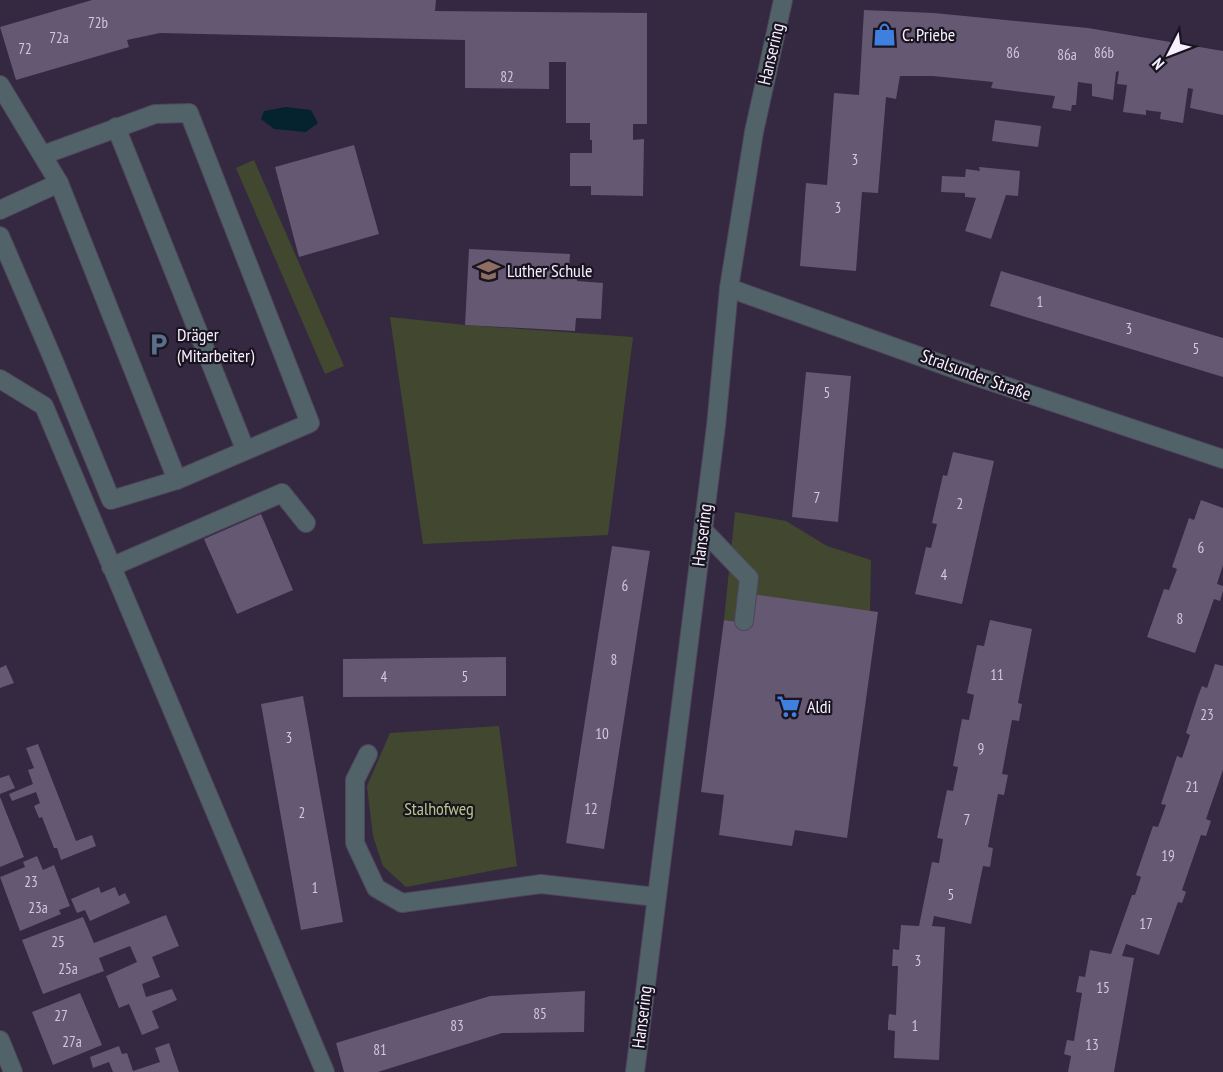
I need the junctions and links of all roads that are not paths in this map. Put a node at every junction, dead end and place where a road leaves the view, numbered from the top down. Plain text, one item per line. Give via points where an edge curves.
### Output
1 (783, 0) edge
2 (0, 85) edge
3 (116, 127) junction
4 (43, 155) junction
5 (58, 183) junction
6 (0, 210) edge
7 (0, 236) edge
8 (729, 288) junction
9 (0, 379) edge
10 (245, 450) junction
11 (1223, 459) edge
12 (177, 480) junction
13 (306, 523) dead end
14 (703, 530) junction
15 (111, 567) junction
16 (744, 621) dead end
17 (368, 754) dead end
18 (656, 897) junction
19 (0, 1040) edge
20 (13, 1072) edge
21 (326, 1072) edge
22 (635, 1072) edge

1 - 8 street, Hansering via 754,132
2 - 4 street
3 - 4 street
3 - 10 street
3 - 10 street via 154,114 189,113 310,423
4 - 5 street
5 - 6 street
5 - 12 street
7 - 12 street via 111,500
8 - 11 street, Stralsunder Straße
8 - 14 street, Hansering
9 - 15 street via 44,406
10 - 12 street
13 - 15 street via 282,492
14 - 16 street via 748,579
14 - 18 street, Hansering
15 - 21 street
17 - 18 street via 355,780 355,843 376,888 402,903 541,884
18 - 22 street, Hansering
19 - 20 street

